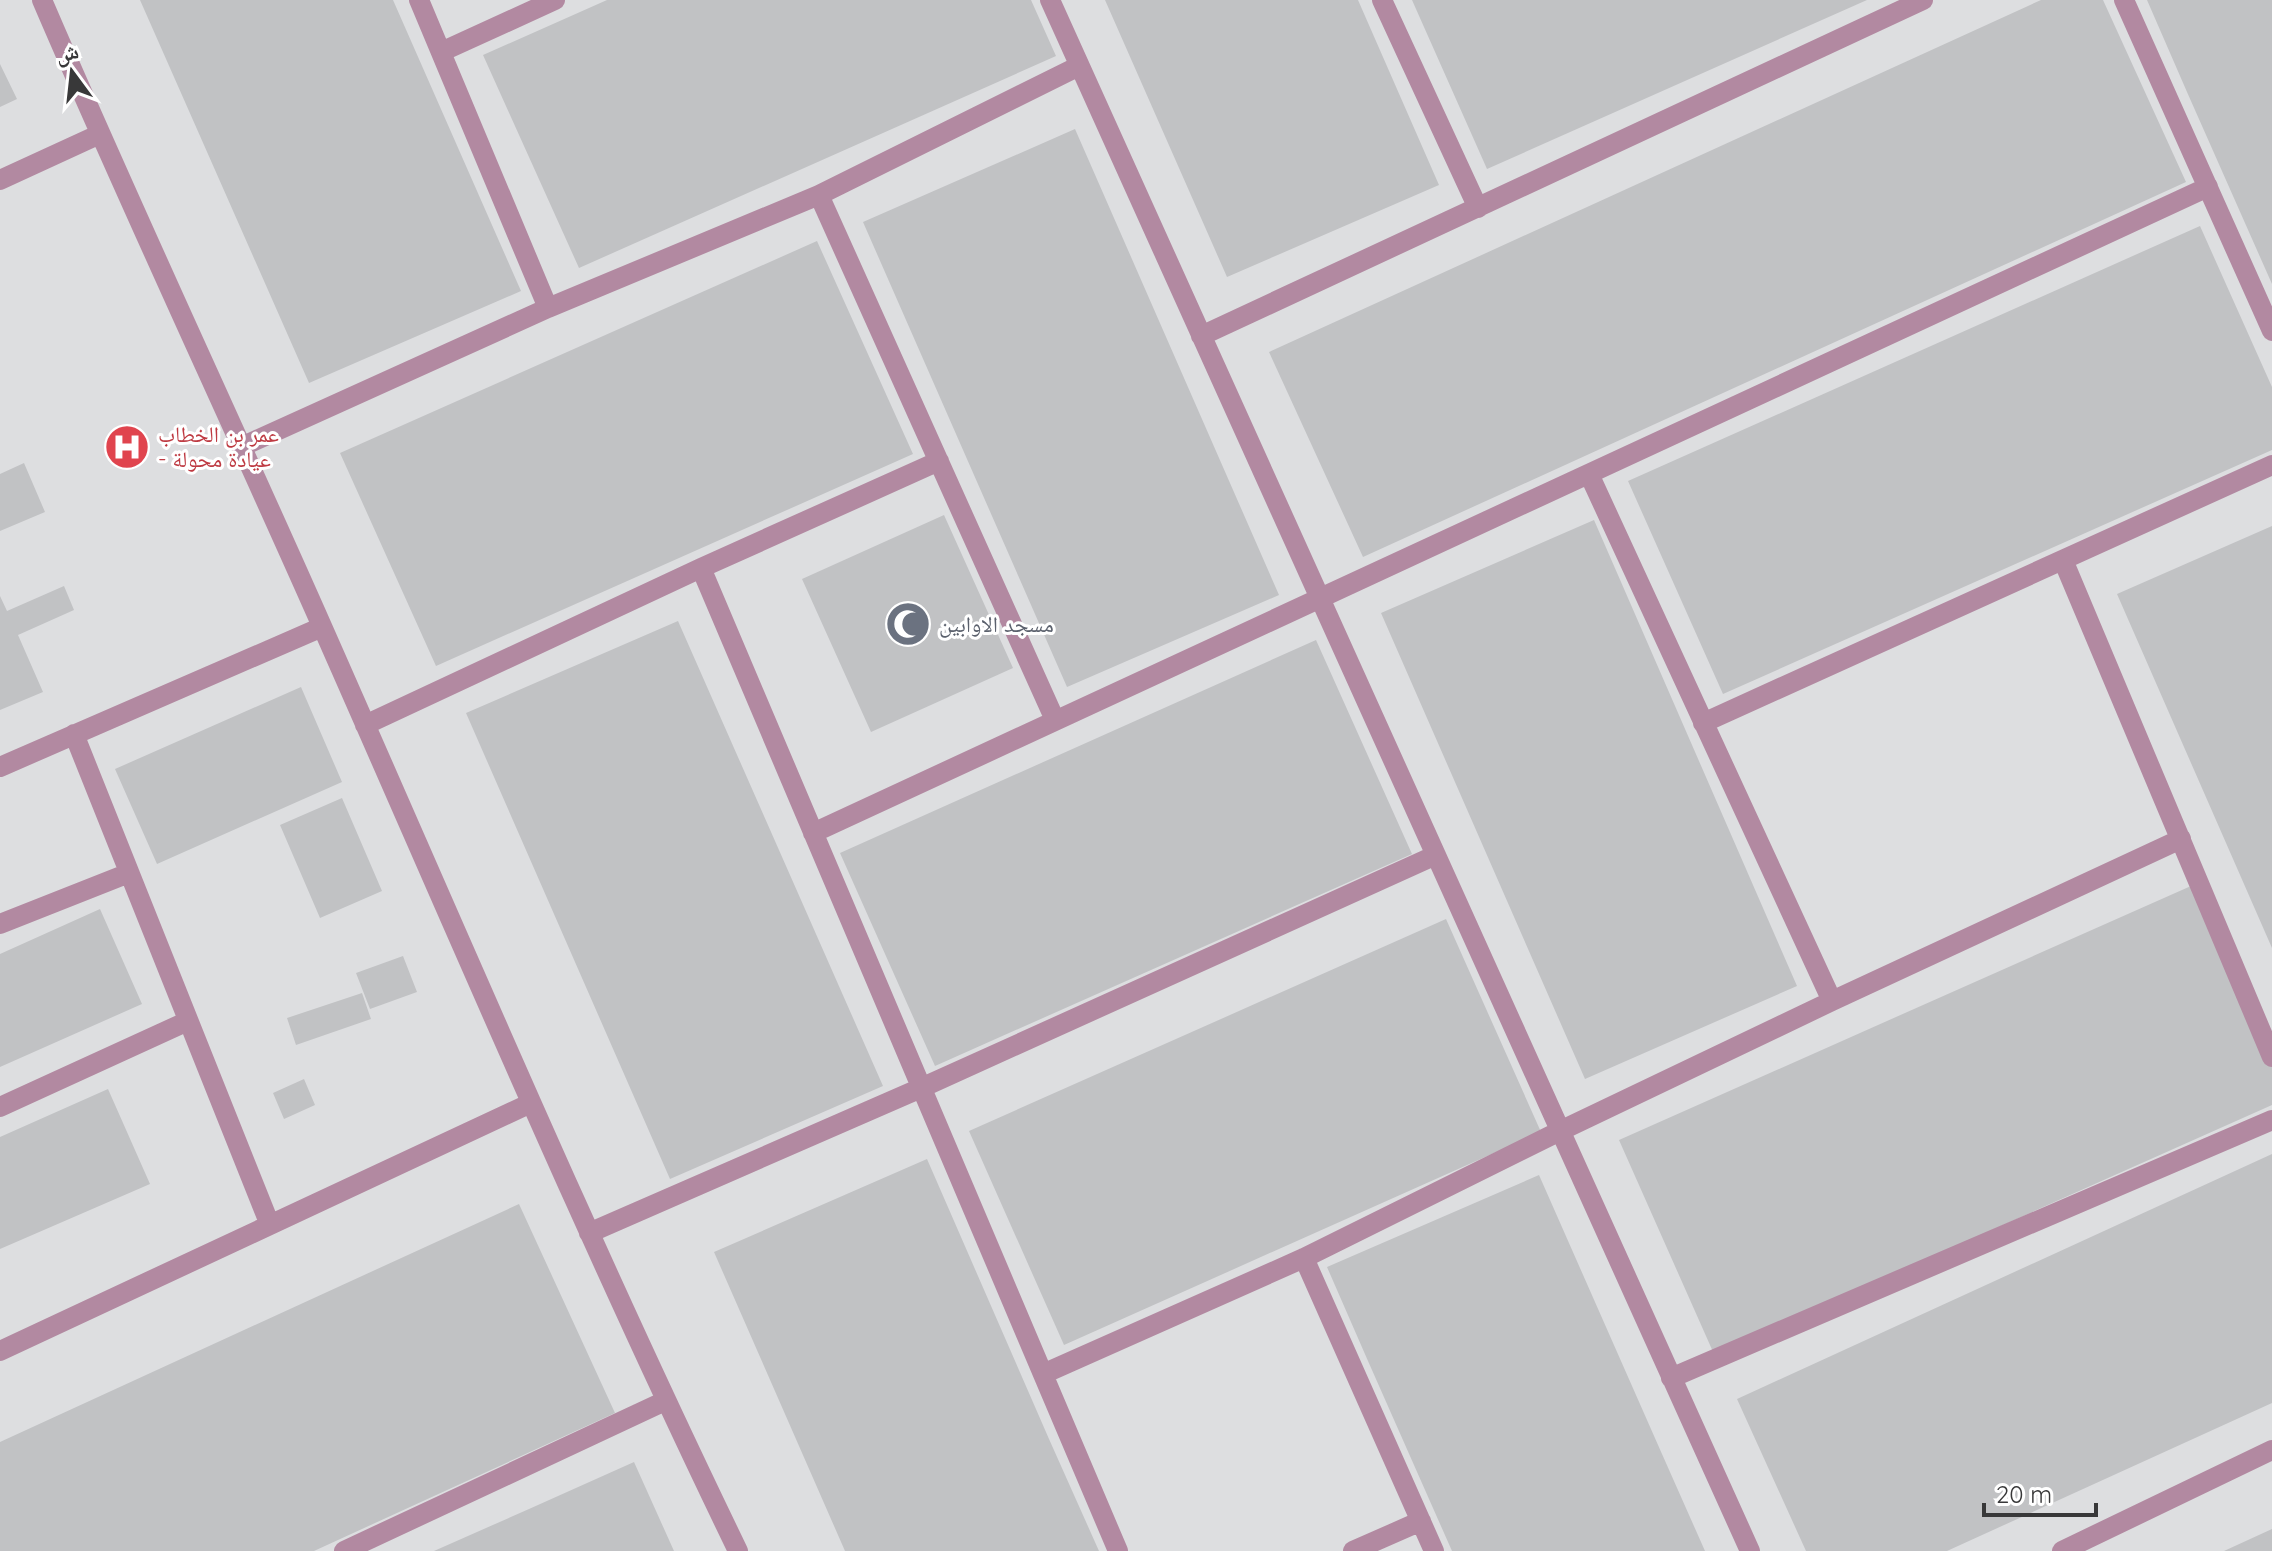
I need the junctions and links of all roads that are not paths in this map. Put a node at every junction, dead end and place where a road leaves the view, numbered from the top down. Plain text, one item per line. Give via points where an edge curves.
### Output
1 (42, 0) edge
2 (419, 0) edge
3 (555, 0) edge
4 (1050, 0) edge
5 (1382, 0) edge
6 (1923, 0) edge
7 (2124, 0) edge
8 (441, 52) junction
9 (1079, 66) junction
10 (100, 134) junction
11 (0, 180) edge
12 (2208, 187) junction
13 (819, 195) junction
14 (1478, 208) junction
15 (548, 308) junction
16 (2272, 331) edge
17 (1201, 336) junction
18 (241, 447) junction
19 (939, 461) junction
20 (2272, 465) edge
21 (1589, 474) junction
22 (2063, 560) junction
23 (701, 568) junction
24 (1319, 598) junction
25 (322, 627) junction
26 (1055, 720) junction
27 (1703, 723) junction
28 (365, 725) junction
29 (74, 734) junction
30 (0, 767) edge
31 (813, 833) junction
32 (2181, 839) junction
33 (1436, 855) junction
34 (129, 873) junction
35 (0, 924) edge
36 (1832, 1001) junction
37 (188, 1021) junction
38 (2272, 1057) edge
39 (921, 1088) junction
40 (531, 1103) junction
41 (0, 1107) edge
42 (2272, 1120) edge
43 (1560, 1131) junction
44 (270, 1225) junction
45 (589, 1233) junction
46 (1304, 1258) junction
47 (0, 1351) edge
48 (1043, 1374) junction
49 (1671, 1378) junction
50 (665, 1401) junction
51 (2272, 1450) edge
52 (1421, 1521) junction
53 (386, 1542) edge
54 (344, 1551) edge
55 (738, 1551) edge
56 (1118, 1551) edge
57 (1353, 1551) edge
58 (1434, 1551) edge
59 (1750, 1551) edge
60 (2062, 1551) edge

1 - 10 street
2 - 8 street
3 - 8 street
4 - 9 street
5 - 14 street
6 - 14 street
7 - 12 street
8 - 15 street
9 - 13 street
9 - 17 street
10 - 11 street
10 - 18 street
12 - 16 street
12 - 21 street
13 - 15 street
13 - 19 street
14 - 17 street
15 - 18 street
17 - 24 street
18 - 25 street
19 - 23 street
19 - 26 street
20 - 22 street
21 - 24 street
21 - 27 street
22 - 27 street
22 - 32 street
23 - 28 street
23 - 31 street
24 - 26 street
24 - 33 street
25 - 28 street
25 - 29 street
26 - 31 street
27 - 36 street
28 - 40 street
29 - 30 street
29 - 34 street
31 - 39 street
32 - 36 street
32 - 38 street
33 - 39 street
33 - 43 street
34 - 35 street
34 - 37 street
36 - 43 street
37 - 41 street
37 - 44 street
39 - 45 street
39 - 48 street
40 - 44 street
40 - 45 street
42 - 49 street
43 - 46 street
43 - 49 street
44 - 47 street
45 - 50 street
46 - 48 street
46 - 52 street
48 - 56 street
49 - 59 street
50 - 53 street
50 - 55 street
51 - 60 street
52 - 57 street
52 - 58 street
53 - 54 street

